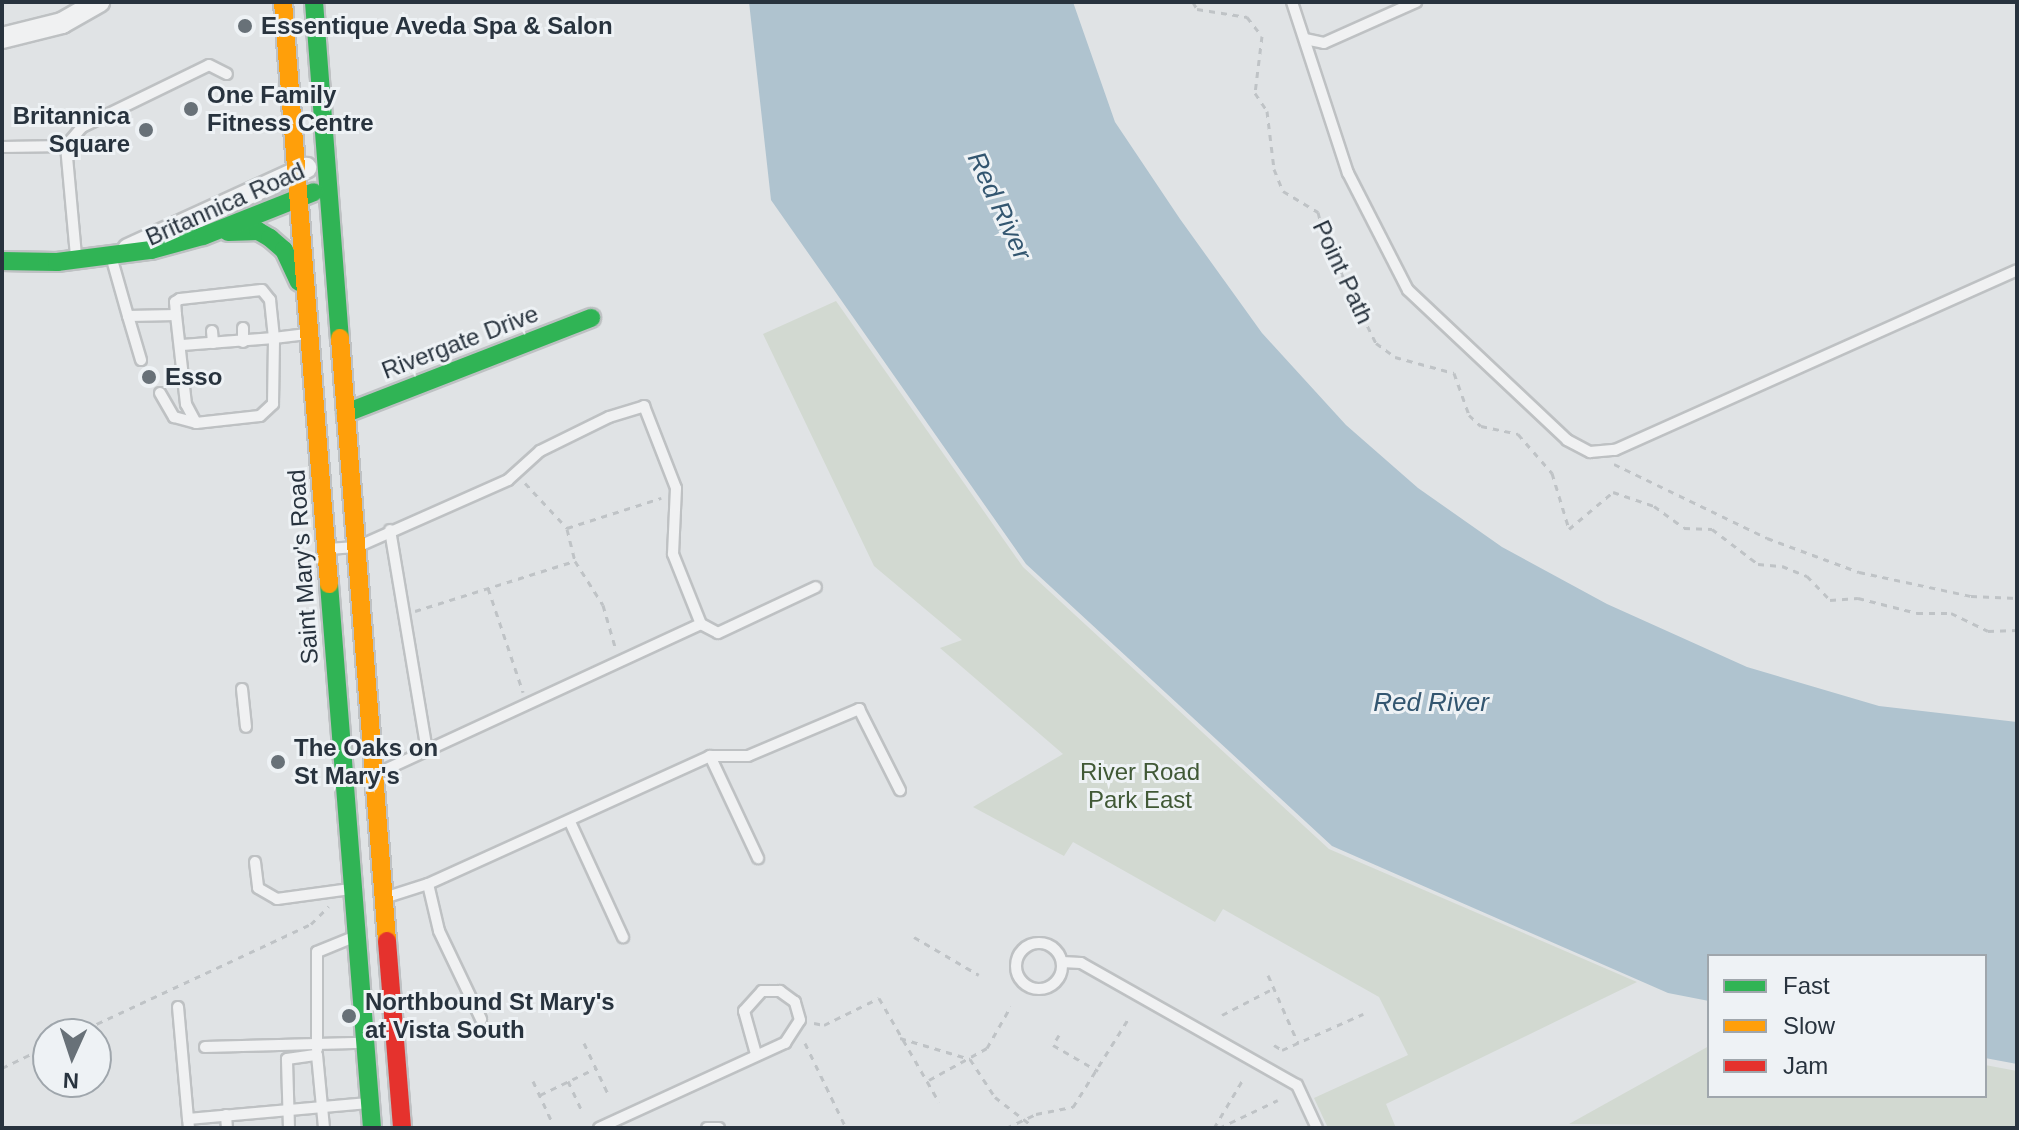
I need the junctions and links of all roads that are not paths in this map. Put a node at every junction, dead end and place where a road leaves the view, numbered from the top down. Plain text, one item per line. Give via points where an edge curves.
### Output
1 (99, 2) edge
2 (283, 2) edge
3 (314, 2) edge
4 (1292, 2) edge
5 (1416, 2) edge
6 (2, 38) edge
7 (1305, 39) junction
8 (227, 74) dead end
9 (66, 146) junction
10 (2, 147) edge
11 (327, 159) junction
12 (297, 172) junction
13 (329, 185) junction
14 (299, 199) junction
15 (203, 236) junction
16 (117, 252) junction
17 (76, 259) junction
18 (2, 261) edge
19 (2017, 270) edge
20 (241, 293) junction
21 (306, 304) junction
22 (241, 305) dead end
23 (176, 315) junction
24 (128, 316) junction
25 (591, 318) dead end
26 (243, 328) dead end
27 (212, 331) dead end
28 (309, 334) junction
29 (274, 338) junction
30 (243, 342) junction
31 (213, 343) junction
32 (182, 345) junction
33 (141, 360) dead end
34 (160, 393) dead end
35 (346, 413) junction
36 (196, 423) junction
37 (390, 530) junction
38 (357, 547) junction
39 (326, 549) junction
40 (816, 587) dead end
41 (701, 624) junction
42 (242, 689) dead end
43 (246, 727) dead end
44 (427, 751) junction
45 (710, 756) junction
46 (374, 775) junction
47 (900, 790) dead end
48 (570, 822) junction
49 (758, 858) dead end
50 (255, 862) dead end
51 (428, 884) junction
52 (368, 894) junction
53 (356, 936) junction
54 (623, 937) dead end
55 (1062, 962) junction
56 (178, 1007) dead end
57 (481, 1019) dead end
58 (365, 1043) junction
59 (205, 1047) dead end
60 (318, 1049) junction
61 (756, 1054) junction
62 (370, 1103) junction
63 (322, 1105) junction
64 (292, 1108) junction
65 (226, 1115) junction
66 (188, 1123) edge
67 (227, 1128) edge
68 (289, 1128) edge
69 (324, 1128) edge
70 (372, 1128) edge
71 (401, 1128) edge
72 (599, 1128) edge
73 (707, 1128) edge
74 (719, 1128) edge
75 (1317, 1128) edge

1 - 6 street via 62,23
2 - 12 main road, Saint Mary's Road
3 - 11 main road, Saint Mary's Road
4 - 7 lane
5 - 7 lane via 1324,43
7 - 19 lane via 1348,173 1408,290 1567,440 1590,452 1615,450
8 - 9 lane via 209,65 82,127
9 - 10 lane
9 - 17 lane
11 - 12 street, Britannica Road
11 - 13 main road, Saint Mary's Road
12 - 14 main road, Saint Mary's Road
12 - 16 street, Britannica Road
13 - 14 main road, Britannica Road
13 - 35 main road, Saint Mary's Road
14 - 15 main road, Britannica Road
14 - 21 main road, Saint Mary's Road
15 - 16 main road, Britannica Road via 151,250
15 - 21 main road via 242,229 270,238 294,268
16 - 17 main road, Britannica Road
16 - 24 lane
17 - 18 main road, Britannica Road
20 - 22 lane
20 - 23 lane via 211,302 180,299 175,302
20 - 29 lane via 262,290 270,300
21 - 28 main road, Saint Mary's Road
23 - 24 lane
23 - 32 lane
24 - 33 lane
25 - 35 main road, Rivergate Drive
26 - 30 lane
27 - 31 lane
28 - 29 lane
28 - 39 main road, Saint Mary's Road via 309,448
29 - 30 lane
29 - 36 lane via 273,404 260,416
30 - 31 lane
31 - 32 lane
32 - 36 lane via 186,404
34 - 36 lane via 174,417
35 - 38 main road, Saint Mary's Road
37 - 38 lane
37 - 41 lane via 516,473 540,451 609,417 644,406 677,496 673,554
37 - 44 lane
38 - 39 lane
38 - 46 main road, Saint Mary's Road
39 - 52 main road, Saint Mary's Road
40 - 41 lane via 718,633
41 - 44 lane
42 - 43 lane
44 - 46 lane
45 - 47 lane via 748,756 859,709
45 - 48 lane
45 - 49 lane
46 - 52 main road, Saint Mary's Road
48 - 51 lane
48 - 54 lane
50 - 52 lane via 258,888 277,899
51 - 52 lane
51 - 57 lane via 439,931
52 - 53 main road, Saint Mary's Road
52 - 71 main road, Saint Mary's Road
53 - 58 main road, Saint Mary's Road
53 - 60 lane via 317,952
55 - 55 lane via 1054,949 1040,944 1025,948 1016,968 1022,981 1042,989 1059,977
55 - 75 lane via 1081,963 1297,1085
56 - 66 lane
58 - 60 lane
58 - 62 main road, Saint Mary's Road
59 - 60 lane
60 - 63 lane
60 - 64 lane via 287,1059
61 - 61 lane via 743,1021 754,996 780,991 795,1002 800,1020 793,1037
61 - 72 lane
62 - 63 lane
62 - 70 main road, Saint Mary's Road
62 - 71 main road
63 - 64 lane
63 - 69 lane
64 - 65 lane
64 - 68 lane
65 - 66 lane
65 - 67 lane
73 - 74 lane

